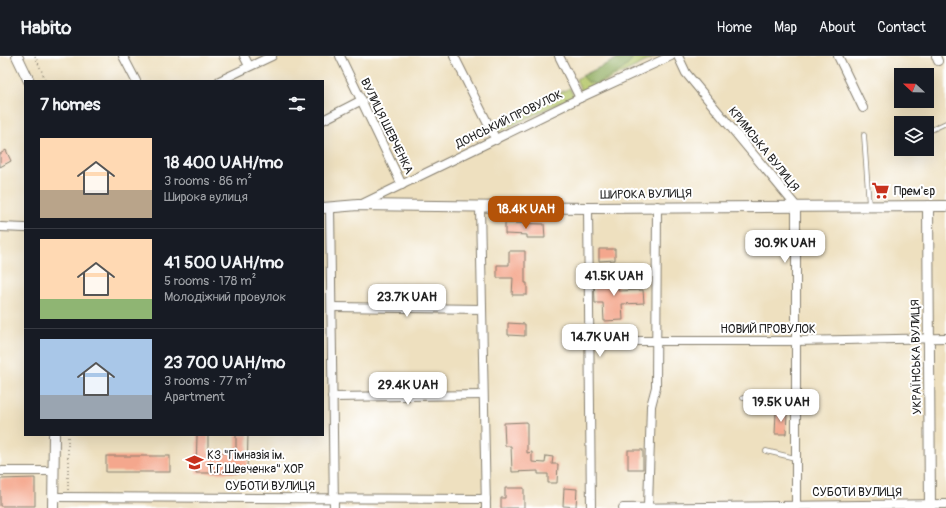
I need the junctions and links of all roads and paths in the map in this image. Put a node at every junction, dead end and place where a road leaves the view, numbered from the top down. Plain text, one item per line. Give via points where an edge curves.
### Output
1 (17, 56) edge
2 (35, 56) edge
3 (123, 56) edge
4 (244, 56) edge
5 (272, 56) edge
6 (340, 56) edge
7 (454, 56) edge
8 (559, 56) edge
9 (671, 56) edge
10 (678, 56) edge
11 (838, 56) edge
12 (249, 66) junction
13 (29, 80) edge
14 (46, 80) edge
15 (135, 80) edge
16 (221, 80) edge
17 (580, 98) junction
18 (362, 100) junction
19 (864, 108) dead end
20 (324, 119) edge
21 (946, 123) edge
22 (934, 129) edge
23 (864, 135) dead end
24 (496, 140) junction
25 (402, 185) junction
26 (358, 205) junction
27 (657, 206) junction
28 (796, 206) junction
29 (869, 206) junction
30 (928, 206) junction
31 (946, 206) edge
32 (480, 207) junction
33 (327, 208) edge
34 (588, 208) junction
35 (0, 226) edge
36 (24, 228) edge
37 (332, 307) junction
38 (482, 309) junction
39 (929, 338) junction
40 (946, 338) edge
41 (657, 340) junction
42 (590, 341) junction
43 (795, 341) junction
44 (483, 395) junction
45 (332, 397) junction
46 (743, 398) dead end
47 (795, 398) junction
48 (54, 436) edge
49 (68, 436) edge
50 (766, 451) dead end
51 (795, 458) junction
52 (0, 471) edge
53 (54, 471) junction
54 (54, 497) junction
55 (68, 497) junction
56 (334, 498) junction
57 (486, 499) junction
58 (946, 504) edge
59 (796, 506) edge
60 (930, 506) edge
61 (651, 507) edge
62 (53, 508) edge
63 (334, 508) edge
64 (486, 508) edge
65 (591, 508) edge
66 (623, 508) edge

1 - 13 street
2 - 14 path
3 - 15 street
4 - 12 street
5 - 12 street
6 - 18 street, ВУЛИЦЯ ШЕВЧЕНКА
7 - 24 street
8 - 17 street
9 - 17 street, ДОНСЬКИЙ ПРОВУЛОК
10 - 28 street, КРИМСЬКА ВУЛИЦЯ via 686,72
11 - 19 street
12 - 16 street
17 - 24 street, ДОНСЬКИЙ ПРОВУЛОК
18 - 20 street
18 - 25 street, ВУЛИЦЯ ШЕВЧЕНКА
21 - 22 lane
23 - 29 lane
24 - 25 street, ДОНСЬКИЙ ПРОВУЛОК
25 - 26 street, ДОНСЬКИЙ ПРОВУЛОК
26 - 32 street, ШИРОКА ВУЛИЦЯ
26 - 33 street, ШИРОКА ВУЛИЦЯ
27 - 28 street, ШИРОКА ВУЛИЦЯ
27 - 34 street, ШИРОКА ВУЛИЦЯ
27 - 41 street
28 - 29 street, ШИРОКА ВУЛИЦЯ
28 - 43 street, КРИМСЬКА ВУЛИЦЯ
29 - 30 street, ШИРОКА ВУЛИЦЯ
30 - 31 street, ШИРОКА ВУЛИЦЯ
30 - 39 street, УКРАЇНСЬКА ВУЛИЦЯ
32 - 34 street, ШИРОКА ВУЛИЦЯ
32 - 38 street
33 - 37 street
34 - 42 street
35 - 36 street
37 - 38 street
37 - 45 street
38 - 44 street
39 - 40 street, НОВИЙ ПРОВУЛОК
39 - 43 street, НОВИЙ ПРОВУЛОК
39 - 60 street, УКРАЇНСЬКА ВУЛИЦЯ
41 - 42 street, НОВИЙ ПРОВУЛОК
41 - 43 street, НОВИЙ ПРОВУЛОК
41 - 61 street via 656,391 651,406
42 - 65 street
43 - 47 street, КРИМСЬКА ВУЛИЦЯ
44 - 45 street
44 - 57 street
45 - 56 street
46 - 47 lane
47 - 51 street, КРИМСЬКА ВУЛИЦЯ
48 - 53 street
49 - 55 path
50 - 51 lane
51 - 59 street, КРИМСЬКА ВУЛИЦЯ
52 - 53 street
53 - 54 street
54 - 55 street, СУБОТИ ВУЛИЦЯ
54 - 62 street
55 - 56 street, СУБОТИ ВУЛИЦЯ
56 - 57 street, СУБОТИ ВУЛИЦЯ
56 - 63 street
57 - 64 street
58 - 60 street, СУБОТИ ВУЛИЦЯ
59 - 60 street, СУБОТИ ВУЛИЦЯ
59 - 61 street, СУБОТИ ВУЛИЦЯ
61 - 66 street, СУБОТИ ВУЛИЦЯ

